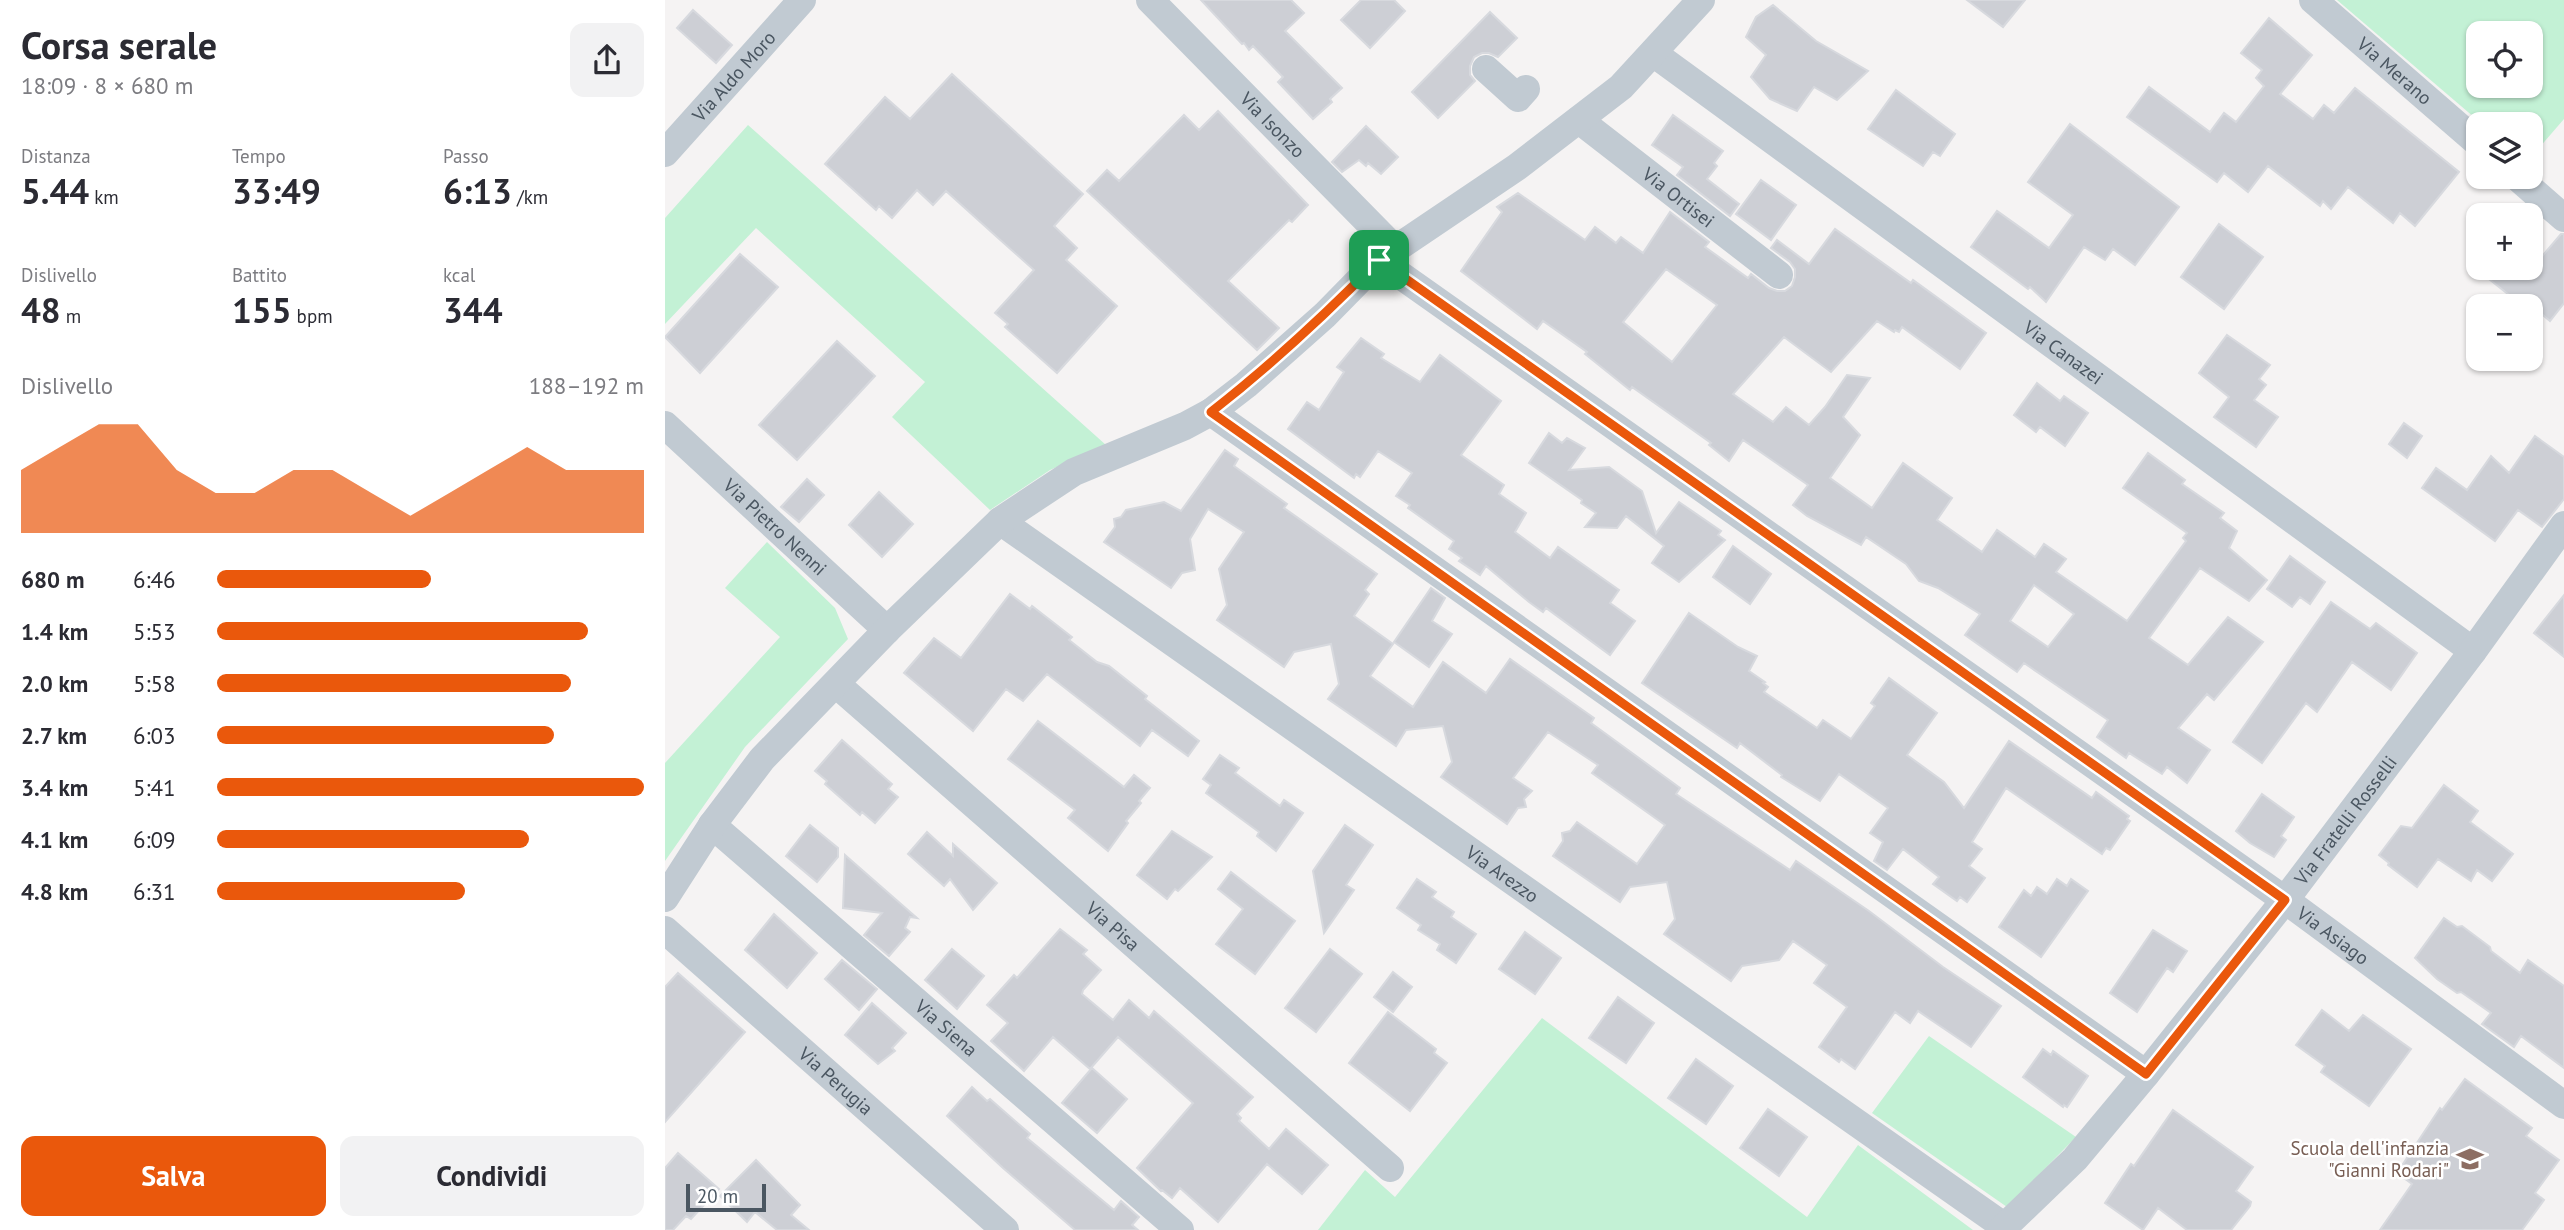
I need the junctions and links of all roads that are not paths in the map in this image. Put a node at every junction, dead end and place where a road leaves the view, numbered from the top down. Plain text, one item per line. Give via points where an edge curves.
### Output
1 (802, 0) edge
2 (1150, 0) edge
3 (1701, 0) edge
4 (2313, 0) edge
5 (1653, 53) junction
6 (1486, 69) dead end
7 (1526, 89) dead end
8 (1579, 120) junction
9 (2466, 133) edge
10 (665, 153) edge
11 (2531, 189) edge
12 (2564, 218) edge
13 (1387, 255) junction
14 (1779, 275) dead end
15 (1211, 412) junction
16 (665, 425) edge
17 (1000, 521) junction
18 (2564, 525) edge
19 (887, 629) junction
20 (2473, 651) junction
21 (836, 684) junction
22 (712, 825) junction
23 (665, 898) edge
24 (2285, 900) junction
25 (665, 930) edge
26 (2146, 1074) junction
27 (2564, 1105) edge
28 (1390, 1168) dead end
29 (2003, 1228) edge
30 (1005, 1230) edge
31 (1180, 1230) edge

1 - 10 street, Via Aldo Moro
2 - 13 street, Via Isonzo
3 - 5 street
4 - 9 street, Via Merano
5 - 8 street via 1621,87
5 - 20 street, Via Canazei
6 - 7 street via 1518,98
8 - 13 street
8 - 14 street, Via Ortisei
11 - 12 street
13 - 15 street via 1325,315
13 - 24 street, Via Asiago
15 - 17 street via 1074,472
15 - 26 street
16 - 19 street, Via Pietro Nenni
17 - 19 street
17 - 29 street, Via Arezzo
18 - 20 street, Via Fratelli Rosselli
19 - 21 street
20 - 24 street, Via Fratelli Rosselli
21 - 22 street via 762,759
21 - 28 street, Via Pisa
22 - 23 street
22 - 31 street, Via Siena
24 - 26 street, Via Fratelli Rosselli
24 - 27 street, Via Asiago
25 - 30 street, Via Perugia
26 - 29 street, Via Fratelli Rosselli via 2075,1159

